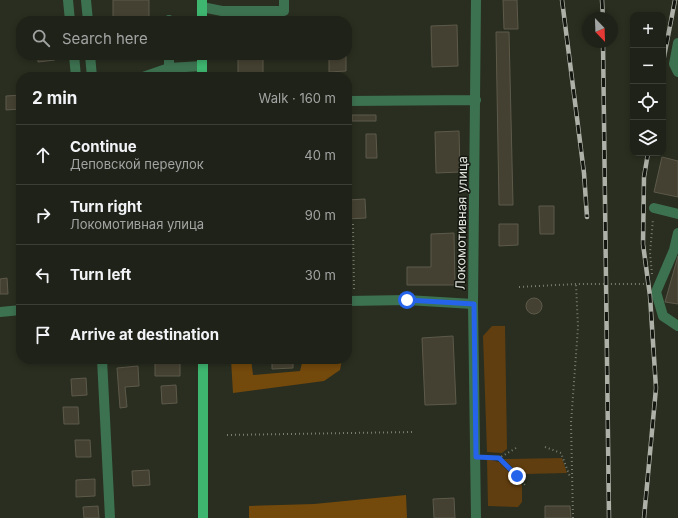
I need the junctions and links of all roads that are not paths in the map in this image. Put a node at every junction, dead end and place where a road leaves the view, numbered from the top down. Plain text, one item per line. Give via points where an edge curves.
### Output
1 (68, 0) edge
2 (86, 0) edge
3 (284, 0) edge
4 (474, 0) edge
5 (202, 4) edge
6 (70, 16) edge
7 (88, 16) edge
8 (202, 16) edge
9 (678, 43) edge
10 (74, 60) edge
11 (90, 60) edge
12 (169, 60) edge
13 (202, 60) edge
14 (202, 66) junction
15 (169, 68) junction
16 (76, 72) edge
17 (92, 72) edge
18 (157, 72) edge
19 (202, 72) edge
20 (678, 72) edge
21 (476, 100) junction
22 (352, 101) edge
23 (654, 208) road end
24 (678, 214) edge
25 (678, 233) edge
26 (352, 301) edge
27 (474, 304) junction
28 (16, 310) edge
29 (0, 312) edge
30 (678, 326) edge
31 (102, 364) edge
32 (203, 364) edge
33 (110, 518) edge
34 (203, 518) edge
35 (476, 518) edge

1 - 6 street
2 - 7 street
3 - 5 street via 284,11 222,11
4 - 21 street, Локомотивная улица
5 - 8 main road
9 - 20 street via 674,64
10 - 16 street
11 - 17 street
12 - 15 street
13 - 14 main road
14 - 15 street
14 - 19 main road
15 - 18 street
21 - 22 street
21 - 27 street, Локомотивная улица
23 - 24 street
25 - 30 street via 674,250 655,283 663,316
26 - 27 street via 407,300
27 - 35 street, Локомотивная улица
28 - 29 street
31 - 33 street
32 - 34 main road

